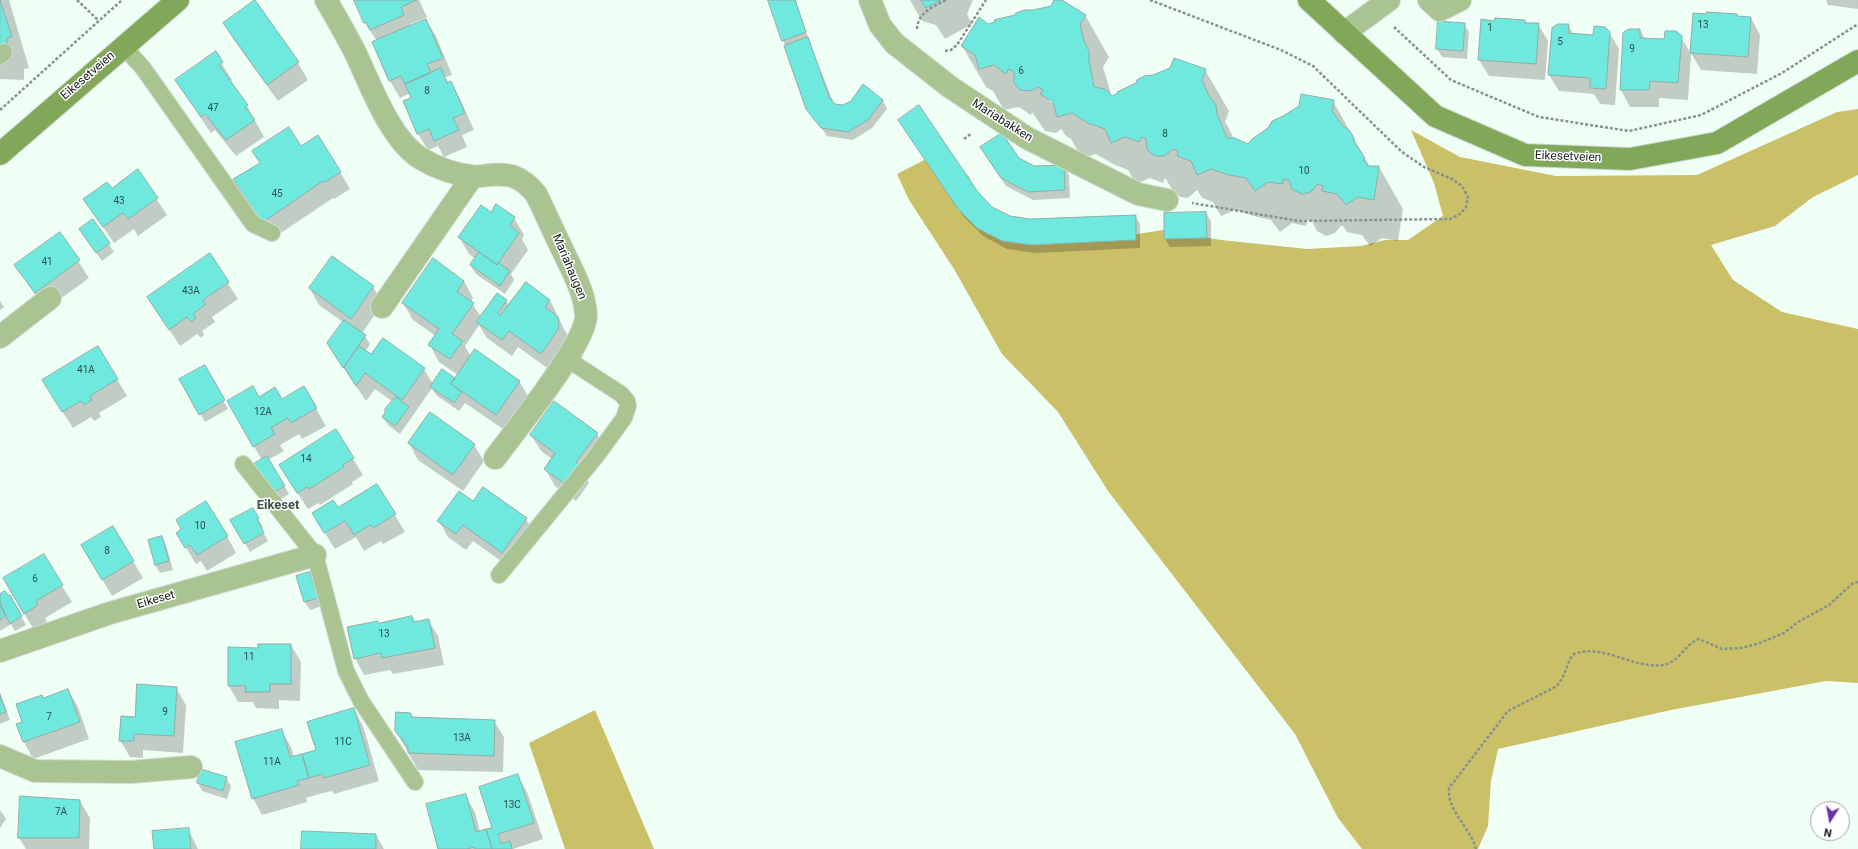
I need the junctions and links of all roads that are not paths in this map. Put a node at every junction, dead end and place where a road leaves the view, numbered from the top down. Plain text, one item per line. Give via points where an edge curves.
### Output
1 (178, 0) edge
2 (326, 0) edge
3 (870, 0) edge
4 (1308, 0) edge
5 (1429, 0) edge
6 (1460, 0) edge
7 (1382, 5) edge
8 (1344, 33) junction
9 (123, 46) junction
10 (1858, 61) edge
11 (0, 154) edge
12 (472, 177) junction
13 (1167, 200) road end
14 (272, 233) dead end
15 (50, 298) dead end
16 (382, 307) dead end
17 (0, 337) edge
18 (567, 359) junction
19 (495, 458) dead end
20 (242, 464) dead end
21 (315, 555) junction
22 (499, 575) dead end
23 (0, 651) edge
24 (0, 756) edge
25 (191, 767) dead end
26 (415, 782) dead end

1 - 9 main road, Eikesetveien
2 - 12 street, Mariahaugen via 390,126 400,140 419,157 435,166
3 - 13 street, Mariabakken via 880,24 894,43 919,52 950,87 1027,138 1138,194
4 - 8 main road, Eikesetveien
5 - 6 street via 1440,10
7 - 8 street
8 - 10 main road, Eikesetveien via 1435,116 1525,155 1630,159 1717,143
9 - 11 main road, Eikesetveien
9 - 14 lane via 143,68 253,224
12 - 16 street
12 - 18 street, Mariahaugen via 516,177 527,183 536,194 579,286 585,305 584,328
15 - 17 street
18 - 19 street, Mariahaugen
18 - 22 lane via 622,394 628,406 624,418 597,455
20 - 21 lane
21 - 23 street, Eikeset via 110,613
21 - 26 lane via 346,671 361,701
24 - 25 street via 35,771 131,772

